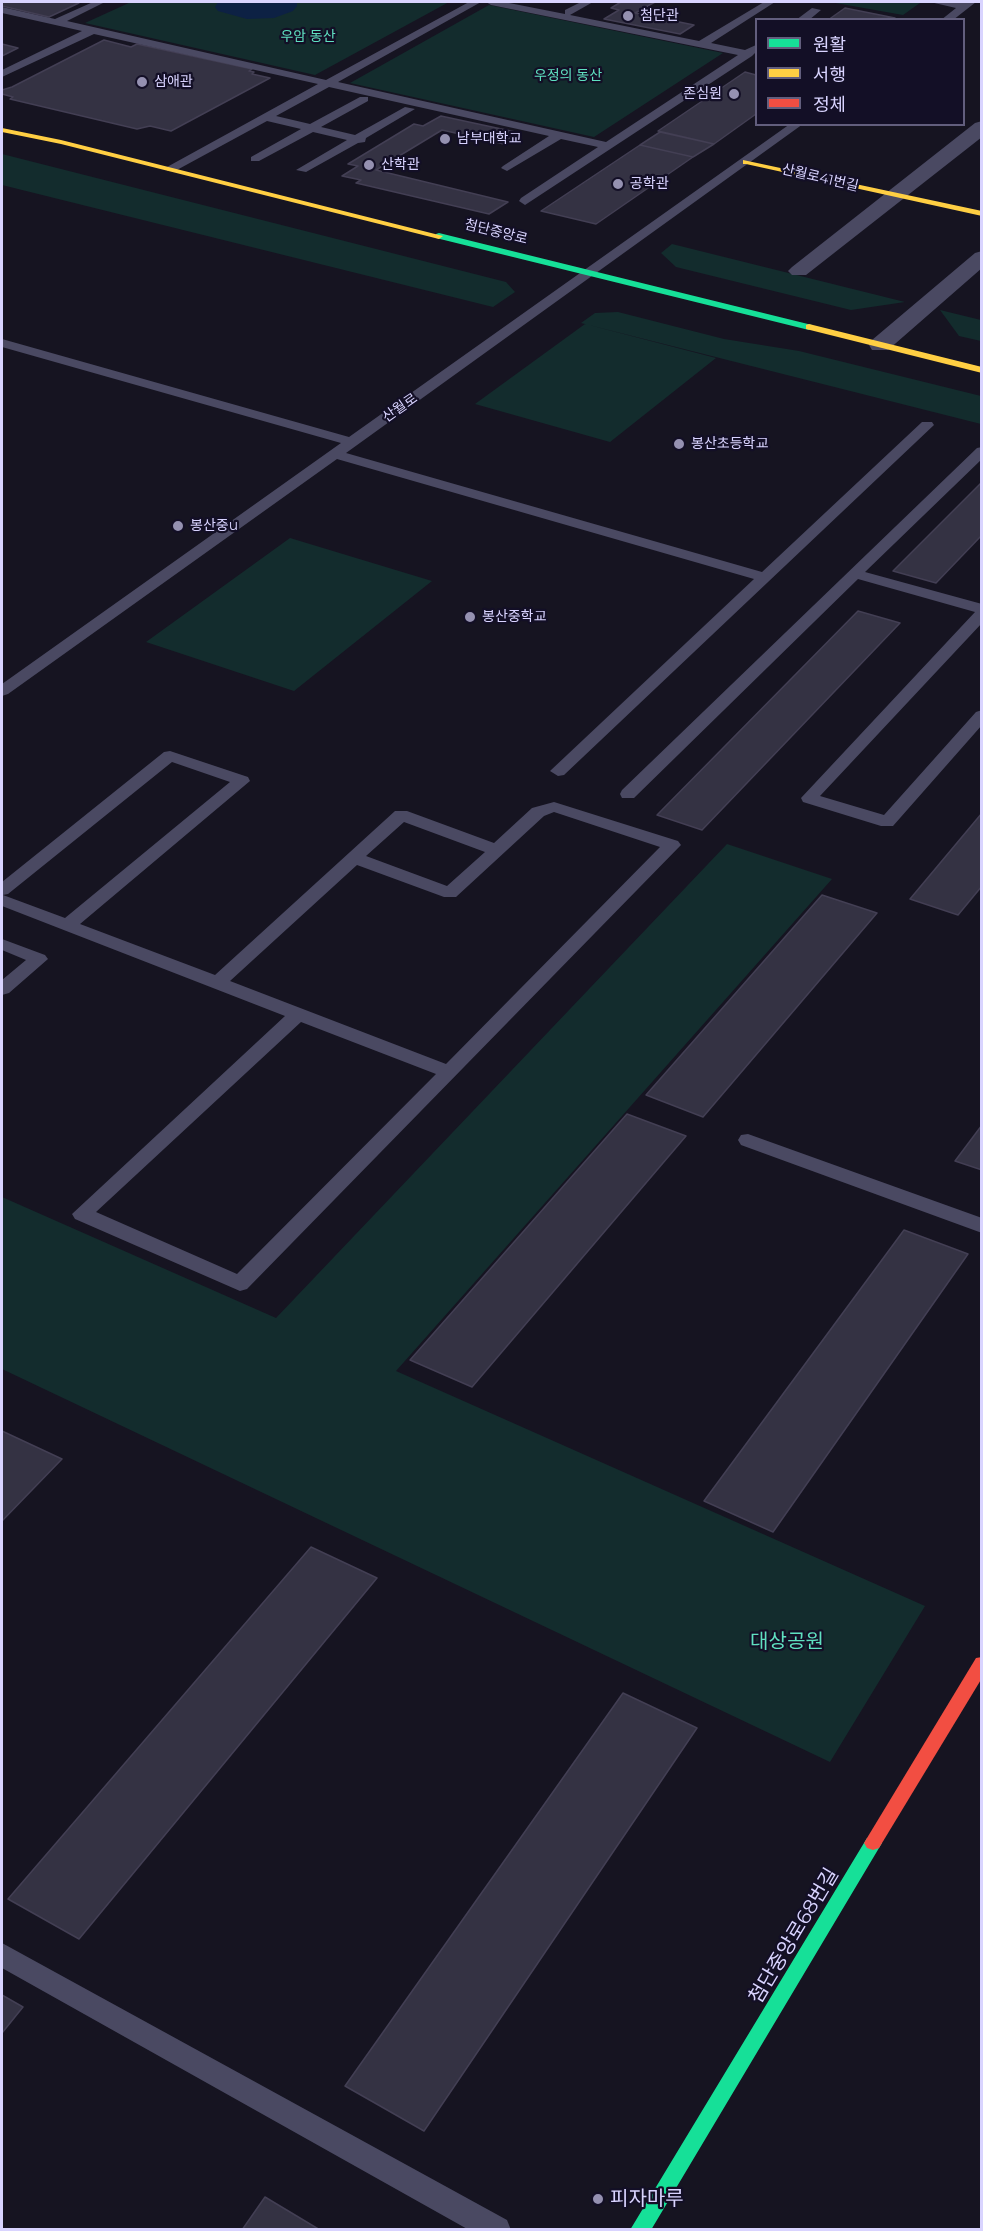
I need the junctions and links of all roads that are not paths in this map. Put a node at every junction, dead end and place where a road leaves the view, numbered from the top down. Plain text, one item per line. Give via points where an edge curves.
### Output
1 (100, 2) edge
2 (476, 2) edge
3 (491, 2) edge
4 (588, 2) edge
5 (770, 2) edge
6 (935, 2) edge
7 (968, 4) edge
8 (2, 10) edge
9 (816, 10) dead end
10 (569, 12) dead end
11 (804, 18) edge
12 (949, 18) edge
13 (57, 22) junction
14 (93, 30) junction
15 (702, 44) junction
16 (752, 51) edge
17 (2, 74) edge
18 (329, 83) junction
19 (364, 99) dead end
20 (409, 109) dead end
21 (266, 117) junction
22 (795, 126) edge
23 (981, 127) edge
24 (311, 128) junction
25 (2, 130) edge
26 (559, 135) junction
27 (357, 139) junction
28 (373, 142) dead end
29 (608, 146) junction
30 (255, 159) dead end
31 (746, 162) junction
32 (507, 168) dead end
33 (171, 169) junction
34 (302, 170) dead end
35 (895, 195) junction
36 (525, 201) dead end
37 (981, 214) edge
38 (981, 256) edge
39 (799, 271) dead end
40 (590, 272) junction
41 (958, 277) junction
42 (981, 283) edge
43 (2, 343) edge
44 (879, 345) junction
45 (981, 370) edge
46 (927, 425) dead end
47 (351, 442) junction
48 (981, 451) edge
49 (335, 454) junction
50 (855, 574) junction
51 (764, 577) junction
52 (981, 611) edge
53 (2, 691) edge
54 (981, 715) edge
55 (558, 771) dead end
56 (628, 794) dead end
57 (497, 850) junction
58 (354, 858) junction
59 (2, 890) edge
60 (2, 900) edge
61 (67, 926) junction
62 (2, 944) edge
63 (217, 983) junction
64 (2, 989) edge
65 (298, 1014) junction
66 (449, 1072) junction
67 (748, 1140) dead end
68 (981, 1226) edge
69 (981, 1663) edge
70 (2, 1954) edge
71 (497, 2229) edge
72 (640, 2229) edge

1 - 13 lane
2 - 18 lane
3 - 15 lane
4 - 10 lane
5 - 15 lane
6 - 7 lane
7 - 12 lane
8 - 13 lane
9 - 11 lane
13 - 14 lane
14 - 17 lane
14 - 18 lane
15 - 16 lane
16 - 29 lane
18 - 21 lane
18 - 26 lane
19 - 24 lane
20 - 27 lane
21 - 24 lane
21 - 33 lane
22 - 31 lane, 산월로
23 - 35 street, 산월로41번길
24 - 27 lane
24 - 30 lane
25 - 33 street, 첨단중앙로
26 - 29 lane
26 - 32 lane
27 - 28 lane
27 - 34 lane
29 - 36 lane
31 - 35 street, 산월로41번길
31 - 40 lane, 산월로
33 - 40 street, 첨단중앙로
35 - 37 street, 산월로41번길
35 - 39 street, 산월로41번길
38 - 41 street
40 - 44 street, 첨단중앙로
40 - 47 lane, 산월로
41 - 42 street
41 - 44 street
43 - 47 lane
44 - 45 street, 첨단중앙로
46 - 51 lane
47 - 49 lane, 산월로
48 - 50 lane
49 - 51 lane
49 - 53 lane, 산월로
50 - 52 lane
50 - 56 lane
51 - 55 lane
52 - 54 lane via 809,798 887,822
57 - 58 lane via 450,893
57 - 58 lane via 401,815
57 - 66 lane via 538,812 554,807 672,845
58 - 63 lane
59 - 61 lane via 170,756 242,781
60 - 61 lane
61 - 63 lane
62 - 64 lane via 39,959
63 - 65 lane
65 - 66 lane
65 - 66 lane via 82,1214 240,1284
67 - 68 lane
69 - 72 street, 첨단중앙로68번길
70 - 71 lane

